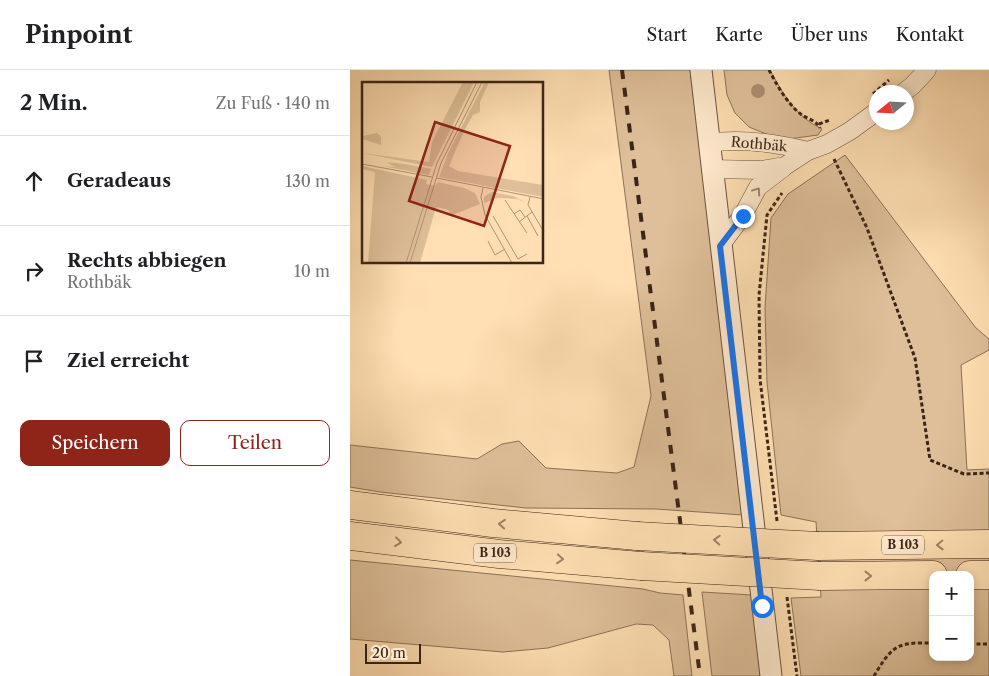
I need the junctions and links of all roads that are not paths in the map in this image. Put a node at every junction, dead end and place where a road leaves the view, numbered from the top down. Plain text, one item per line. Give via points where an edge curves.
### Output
1 (700, 70) edge
2 (927, 70) edge
3 (913, 85) edge
4 (869, 117) edge
5 (709, 143) junction
6 (808, 151) junction
7 (785, 166) junction
8 (712, 169) junction
9 (720, 246) junction
10 (350, 505) edge
11 (350, 536) edge
12 (989, 544) edge
13 (929, 575) edge
14 (974, 575) edge
15 (989, 575) edge
16 (771, 676) edge

1 - 5 street
2 - 3 street
4 - 6 street, Rothbäk via 827,144
5 - 6 street, Rothbäk via 725,140 754,142
5 - 8 street
6 - 7 street, Rothbäk
7 - 8 street, Rothbäk via 761,170
9 -> 7 street, Rothbäk via 743,216 758,186
8 - 9 street
9 - 16 street
12 -> 10 highway, B 103, bridge via 818,546 638,536 492,523
11 -> 13 highway, B 103, bridge via 500,554 641,566 820,576
14 - 15 highway

